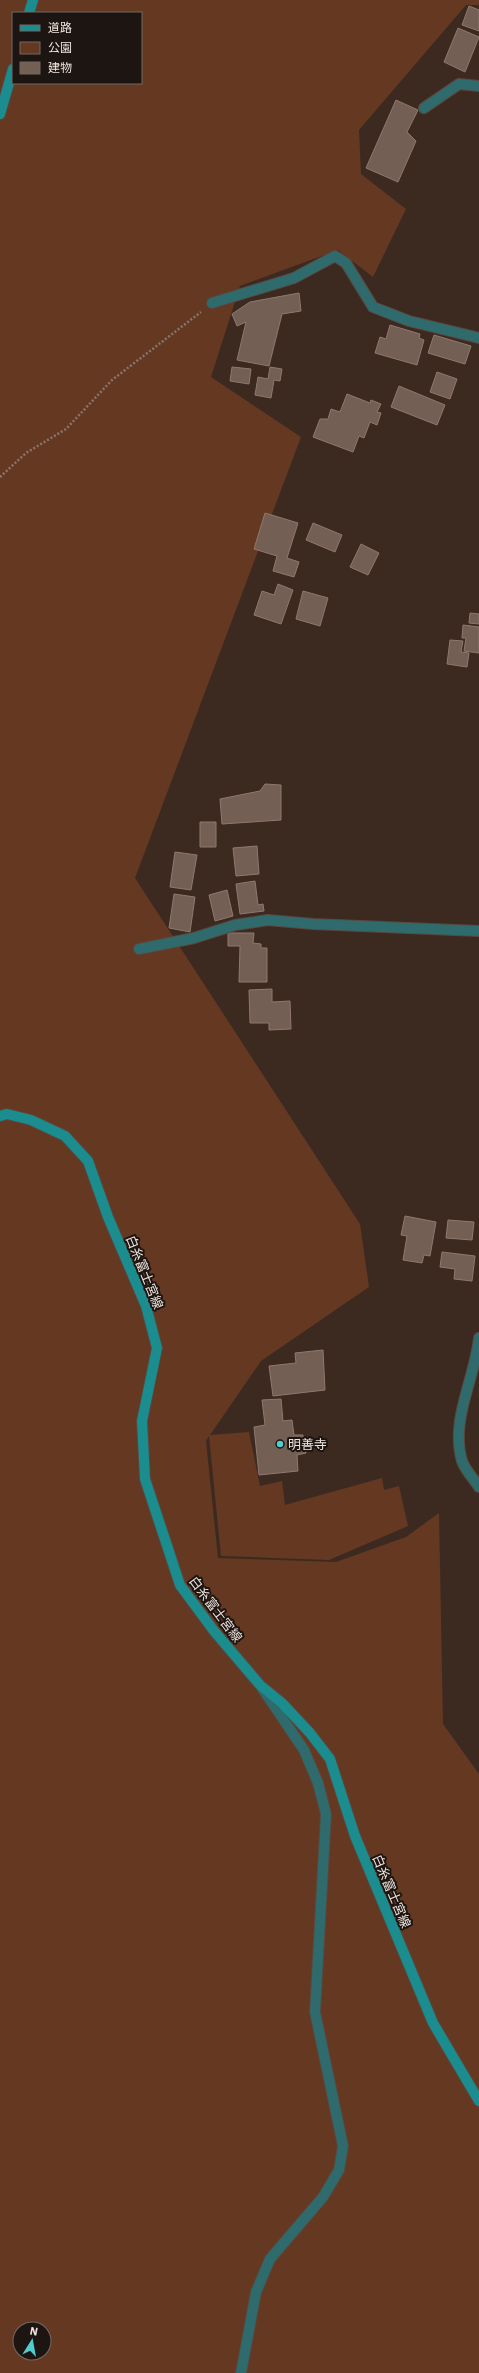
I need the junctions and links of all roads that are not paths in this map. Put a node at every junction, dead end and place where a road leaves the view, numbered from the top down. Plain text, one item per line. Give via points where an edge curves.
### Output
1 (33, 0) edge
2 (29, 12) edge
3 (12, 72) edge
4 (479, 86) edge
5 (424, 108) dead end
6 (0, 114) edge
7 (212, 303) road end
8 (479, 338) edge
9 (479, 931) edge
10 (139, 949) dead end
11 (0, 1116) edge
12 (479, 1338) edge
13 (479, 1487) edge
14 (260, 1685) junction
15 (479, 2101) edge
16 (242, 2373) edge

1 - 2 main road
3 - 6 main road
4 - 5 street via 460,84
7 - 8 street via 294,278 335,256 346,263 373,307 409,321
9 - 10 street via 268,920 235,925 194,938
11 - 14 main road, 白糸富士宮線 via 7,1114 31,1120 65,1136 88,1161 108,1217 146,1306 157,1348 142,1421 145,1479 165,1541 180,1585 214,1631
12 - 13 street via 478,1352 458,1429 462,1462
14 - 15 main road, 白糸富士宮線 via 310,1732 330,1759 355,1836 433,2022
14 - 16 street via 304,1750 318,1784 326,1814 315,2012 342,2146 339,2170 323,2197 270,2259 256,2292

